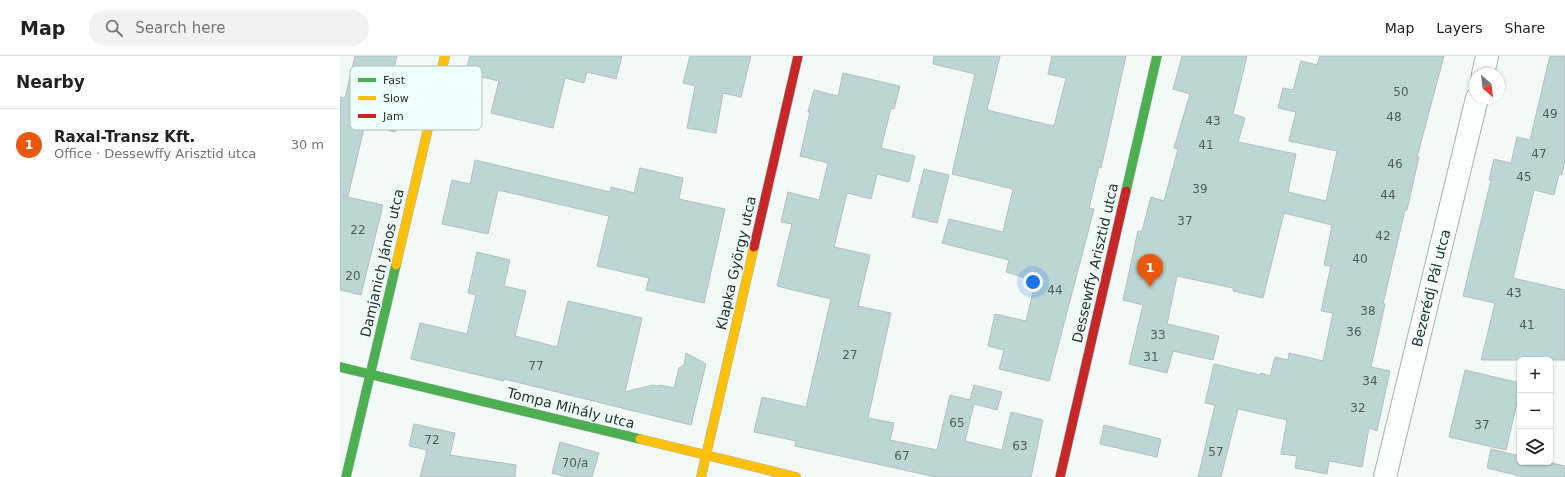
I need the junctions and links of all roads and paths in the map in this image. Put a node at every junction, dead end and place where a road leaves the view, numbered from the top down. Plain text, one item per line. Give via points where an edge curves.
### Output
1 (445, 56) edge
2 (798, 56) edge
3 (1157, 56) edge
4 (1487, 56) edge
5 (443, 66) edge
6 (1484, 68) edge
7 (1476, 104) edge
8 (428, 130) edge
9 (340, 367) edge
10 (370, 374) junction
11 (706, 456) junction
12 (346, 477) edge
13 (701, 477) edge
14 (796, 477) edge
15 (1060, 477) edge
16 (1385, 477) edge

1 - 5 street, Damjanich János utca
2 - 11 street, Klapka György utca
3 - 15 street, Dessewffy Arisztid utca
4 - 6 street
7 - 16 street, Bezerédj Pál utca
8 - 10 street, Damjanich János utca
9 - 10 street, Tompa Mihály utca
10 - 11 street, Tompa Mihály utca
10 - 12 street, Damjanich János utca
11 - 13 street, Klapka György utca
11 - 14 street, Tompa Mihály utca

